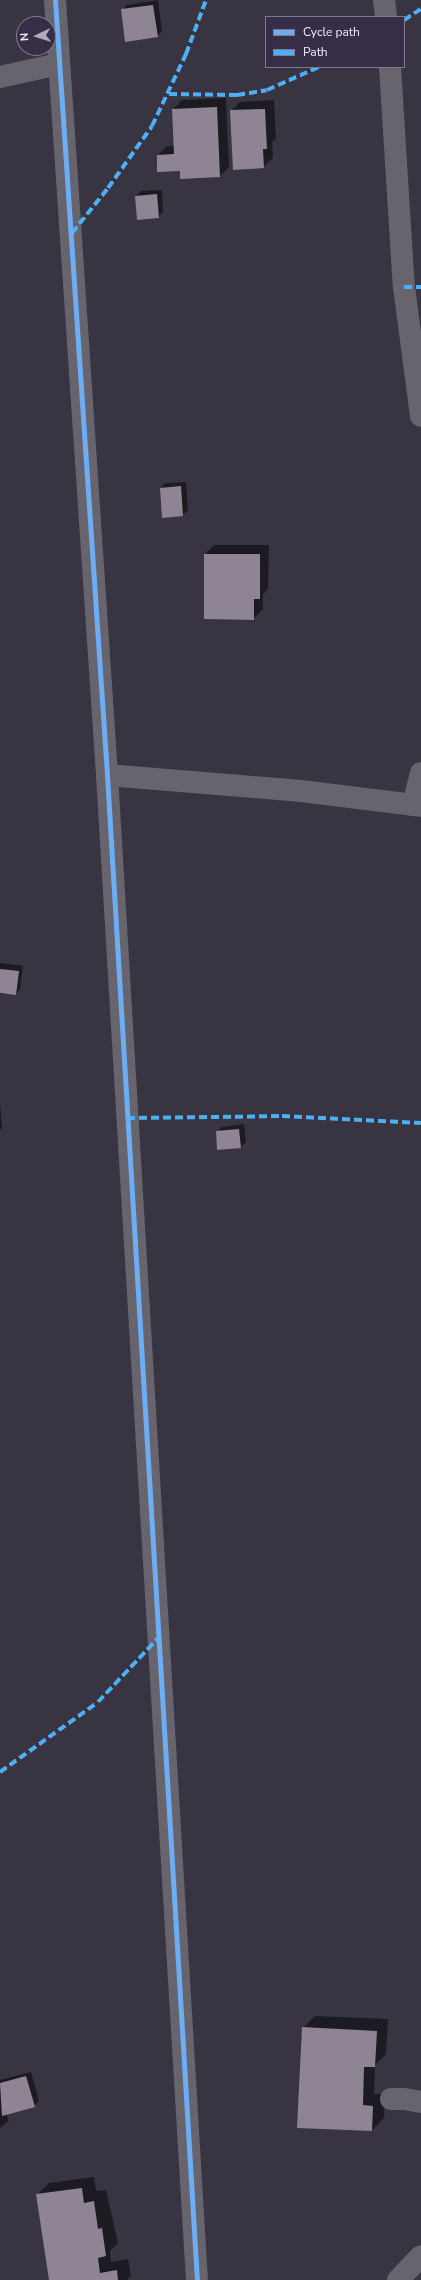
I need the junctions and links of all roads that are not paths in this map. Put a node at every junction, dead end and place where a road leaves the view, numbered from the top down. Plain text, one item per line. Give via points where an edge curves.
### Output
1 (55, 0) edge
2 (384, 0) edge
3 (386, 16) edge
4 (59, 64) junction
5 (390, 68) edge
6 (0, 77) edge
7 (421, 416) edge
8 (421, 773) edge
9 (107, 775) junction
10 (417, 806) edge
11 (391, 2100) dead end
12 (421, 2102) edge
13 (421, 2256) edge
14 (197, 2280) edge
15 (398, 2280) edge

1 - 4 street
2 - 3 street
4 - 6 street
4 - 9 street
5 - 7 street via 403,280
8 - 10 street
9 - 10 street via 301,791
9 - 14 street
11 - 12 street
13 - 15 street

